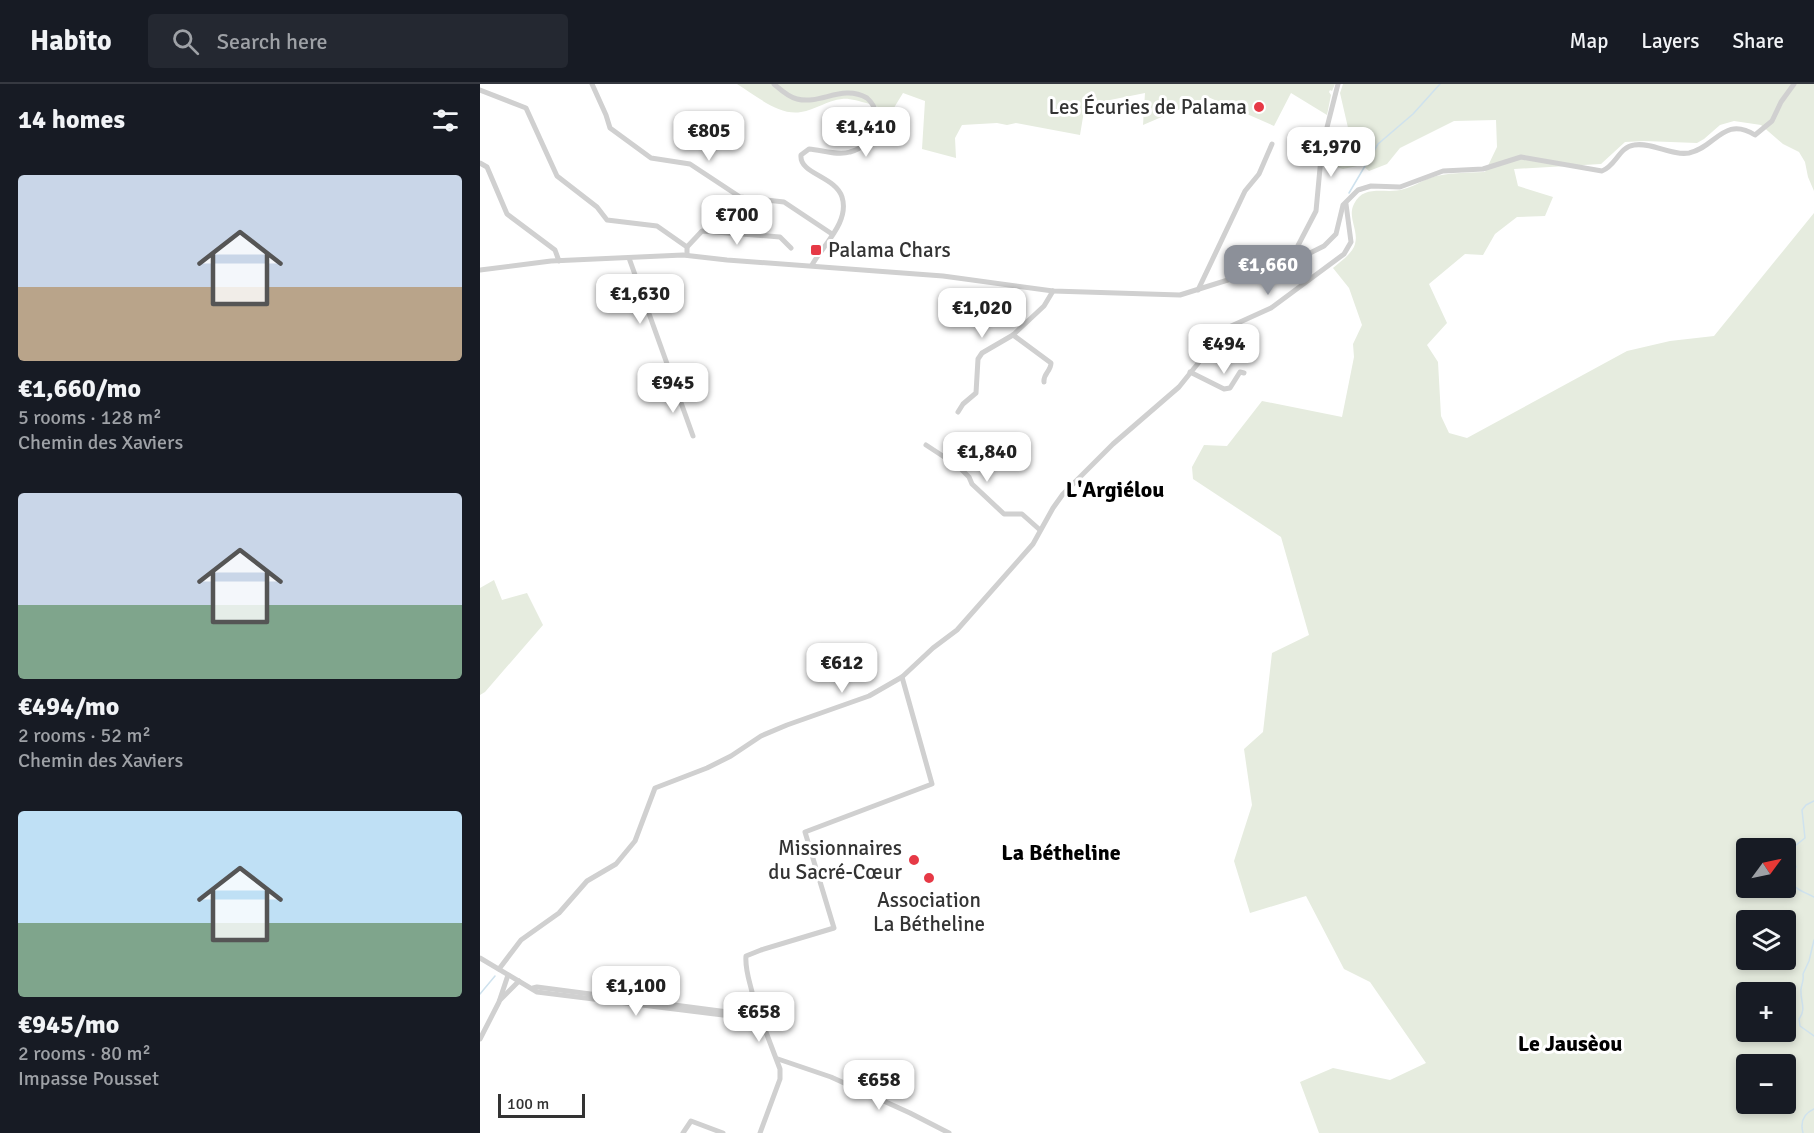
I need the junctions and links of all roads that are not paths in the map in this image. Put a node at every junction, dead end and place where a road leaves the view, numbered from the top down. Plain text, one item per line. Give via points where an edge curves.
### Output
1 (592, 84) edge
2 (774, 84) edge
3 (1338, 84) edge
4 (1794, 84) edge
5 (480, 90) edge
6 (1272, 144) dead end
7 (480, 162) edge
8 (1346, 200) junction
9 (832, 234) junction
10 (687, 247) junction
11 (790, 248) dead end
12 (687, 255) junction
13 (629, 258) junction
14 (1291, 259) junction
15 (559, 261) junction
16 (812, 265) junction
17 (480, 270) edge
18 (1053, 291) junction
19 (1198, 291) junction
20 (1013, 335) junction
21 (1190, 372) junction
22 (1244, 373) dead end
23 (1044, 382) dead end
24 (958, 412) dead end
25 (693, 436) dead end
26 (926, 445) dead end
27 (1040, 530) junction
28 (902, 677) junction
29 (480, 958) edge
30 (480, 963) edge
31 (488, 963) junction
32 (499, 969) junction
33 (508, 975) junction
34 (519, 981) junction
35 (499, 1002) junction
36 (751, 1018) junction
37 (480, 1039) edge
38 (778, 1059) junction
39 (683, 1133) edge
40 (723, 1133) edge
41 (760, 1133) edge
42 (949, 1133) edge

1 - 9 street via 610,128 651,158 690,164 740,197 784,202
2 - 9 street via 790,97 804,100 835,90 855,91 874,106 875,128 863,146 850,153 809,149 801,155 805,167 831,182 841,195 843,212
3 - 14 street via 1322,147 1316,211
4 - 8 street via 1772,121 1755,135 1745,129 1731,129 1697,151 1681,153 1633,145 1602,171 1521,157 1483,169 1443,171 1401,187 1366,187
5 - 10 street via 526,108 557,176 597,207 604,218 657,226
6 - 19 street
7 - 15 street via 487,167 507,214 555,250
8 - 14 street via 1331,241 1314,252
8 - 21 street via 1351,242 1344,254 1263,313 1229,327
9 - 16 street
10 - 11 street via 702,231 780,237
10 - 12 street
12 - 13 street
12 - 16 street
13 - 15 street
13 - 25 street
14 - 19 street
15 - 17 street
16 - 18 street via 944,276
18 - 19 street via 1180,295
18 - 20 street via 1044,306
20 - 23 street via 1051,363
20 - 24 street via 982,353 978,359 976,393
21 - 22 street via 1224,389 1230,388 1240,372
21 - 27 street via 1179,387 1063,494
26 - 27 street via 958,466 1004,514 1022,514
27 - 28 street via 1028,550 957,630
28 - 32 street via 869,696 761,736 707,768 655,788 635,841 616,864 588,881 559,913 521,940
28 - 36 street via 932,784 805,832 834,928 746,956 756,1010
29 - 31 street
30 - 31 street
31 - 32 street
32 - 33 street
33 - 34 street
33 - 35 street
34 - 35 street
34 - 36 street via 537,992
35 - 37 street
36 - 38 street via 764,1027
38 - 41 street via 780,1080
38 - 42 street via 831,1077
39 - 40 street via 691,1121

